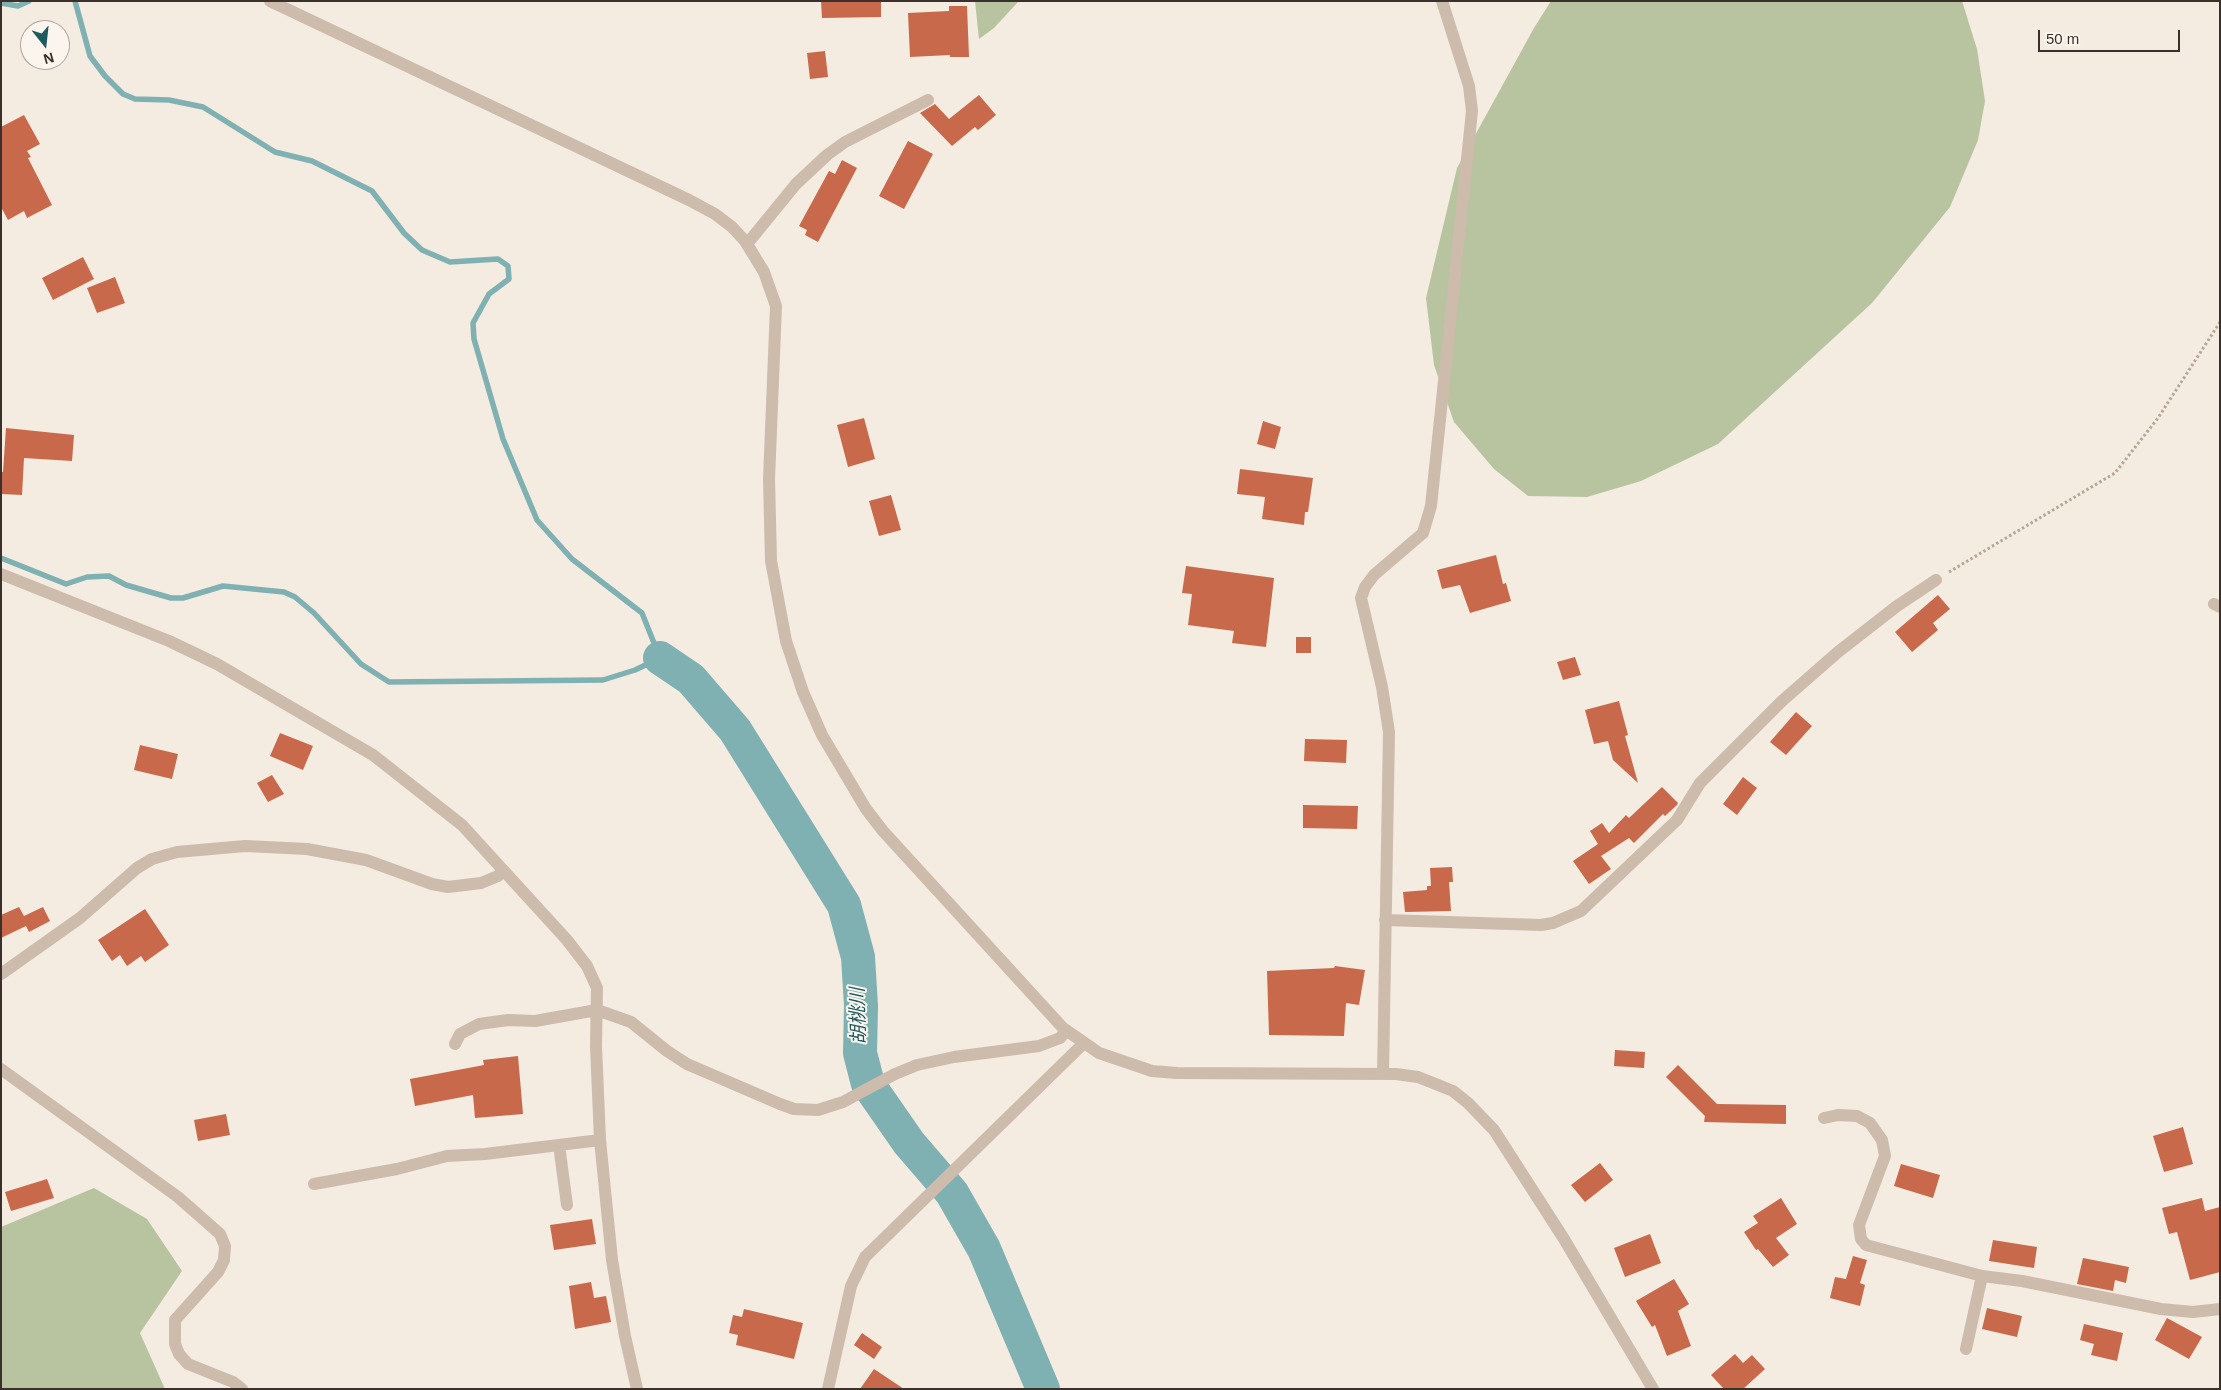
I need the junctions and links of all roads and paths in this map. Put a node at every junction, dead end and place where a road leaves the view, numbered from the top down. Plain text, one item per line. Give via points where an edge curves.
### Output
1 (270, 1) edge
2 (1442, 1) edge
3 (928, 100) dead end
4 (746, 244) junction
5 (2220, 322) edge
6 (1, 574) edge
7 (1936, 580) joint
8 (503, 870) junction
9 (1385, 920) junction
10 (1, 974) edge
11 (597, 1010) junction
12 (1066, 1031) junction
13 (1084, 1043) junction
14 (455, 1044) dead end
15 (1, 1069) edge
16 (1383, 1074) junction
17 (1824, 1118) dead end
18 (600, 1140) junction
19 (559, 1145) junction
20 (314, 1184) dead end
21 (567, 1205) dead end
22 (1982, 1276) junction
23 (2220, 1309) edge
24 (1966, 1349) dead end
25 (242, 1389) edge
26 (636, 1389) edge
27 (828, 1389) edge
28 (1653, 1389) edge

1 - 4 street via 689,200 724,220
2 - 9 street via 1469,86 1471,119 1431,506 1423,533 1374,575 1361,598 1389,732
3 - 4 street via 845,142 827,155 796,184
4 - 12 street via 764,272 776,306 769,479 771,561 786,641 804,692 822,735 866,809 883,831
5 - 7 path via 2158,418 2115,473
6 - 8 street via 169,641 217,664 364,750 448,812
7 - 9 street via 1838,652 1782,701 1700,783 1678,820 1581,911 1541,926
8 - 10 street via 498,876 481,883 448,887 366,860 324,852 245,846 177,852 152,859 137,868 80,918
8 - 11 street via 587,966 597,988
9 - 16 street
11 - 12 street via 632,1022 671,1055 687,1064 780,1104 804,1110 818,1110 843,1102 918,1065 1039,1046 1060,1038
11 - 14 street via 535,1021 478,1024 460,1034
11 - 18 street
12 - 13 street
13 - 16 street via 1120,1062 1152,1071
13 - 27 street via 865,1257 851,1286
15 - 25 street via 178,1197 220,1234 225,1246 224,1260 218,1272 175,1320 175,1344 188,1364 233,1382
16 - 28 street via 1418,1077 1453,1091 1494,1130 1564,1239
17 - 22 street via 1857,1116 1870,1123 1882,1140 1885,1156 1859,1225 1861,1239 1866,1245
18 - 19 street
18 - 26 street via 612,1260
19 - 20 street via 447,1156
19 - 21 street
22 - 23 street via 2161,1309 2193,1312
22 - 24 street

